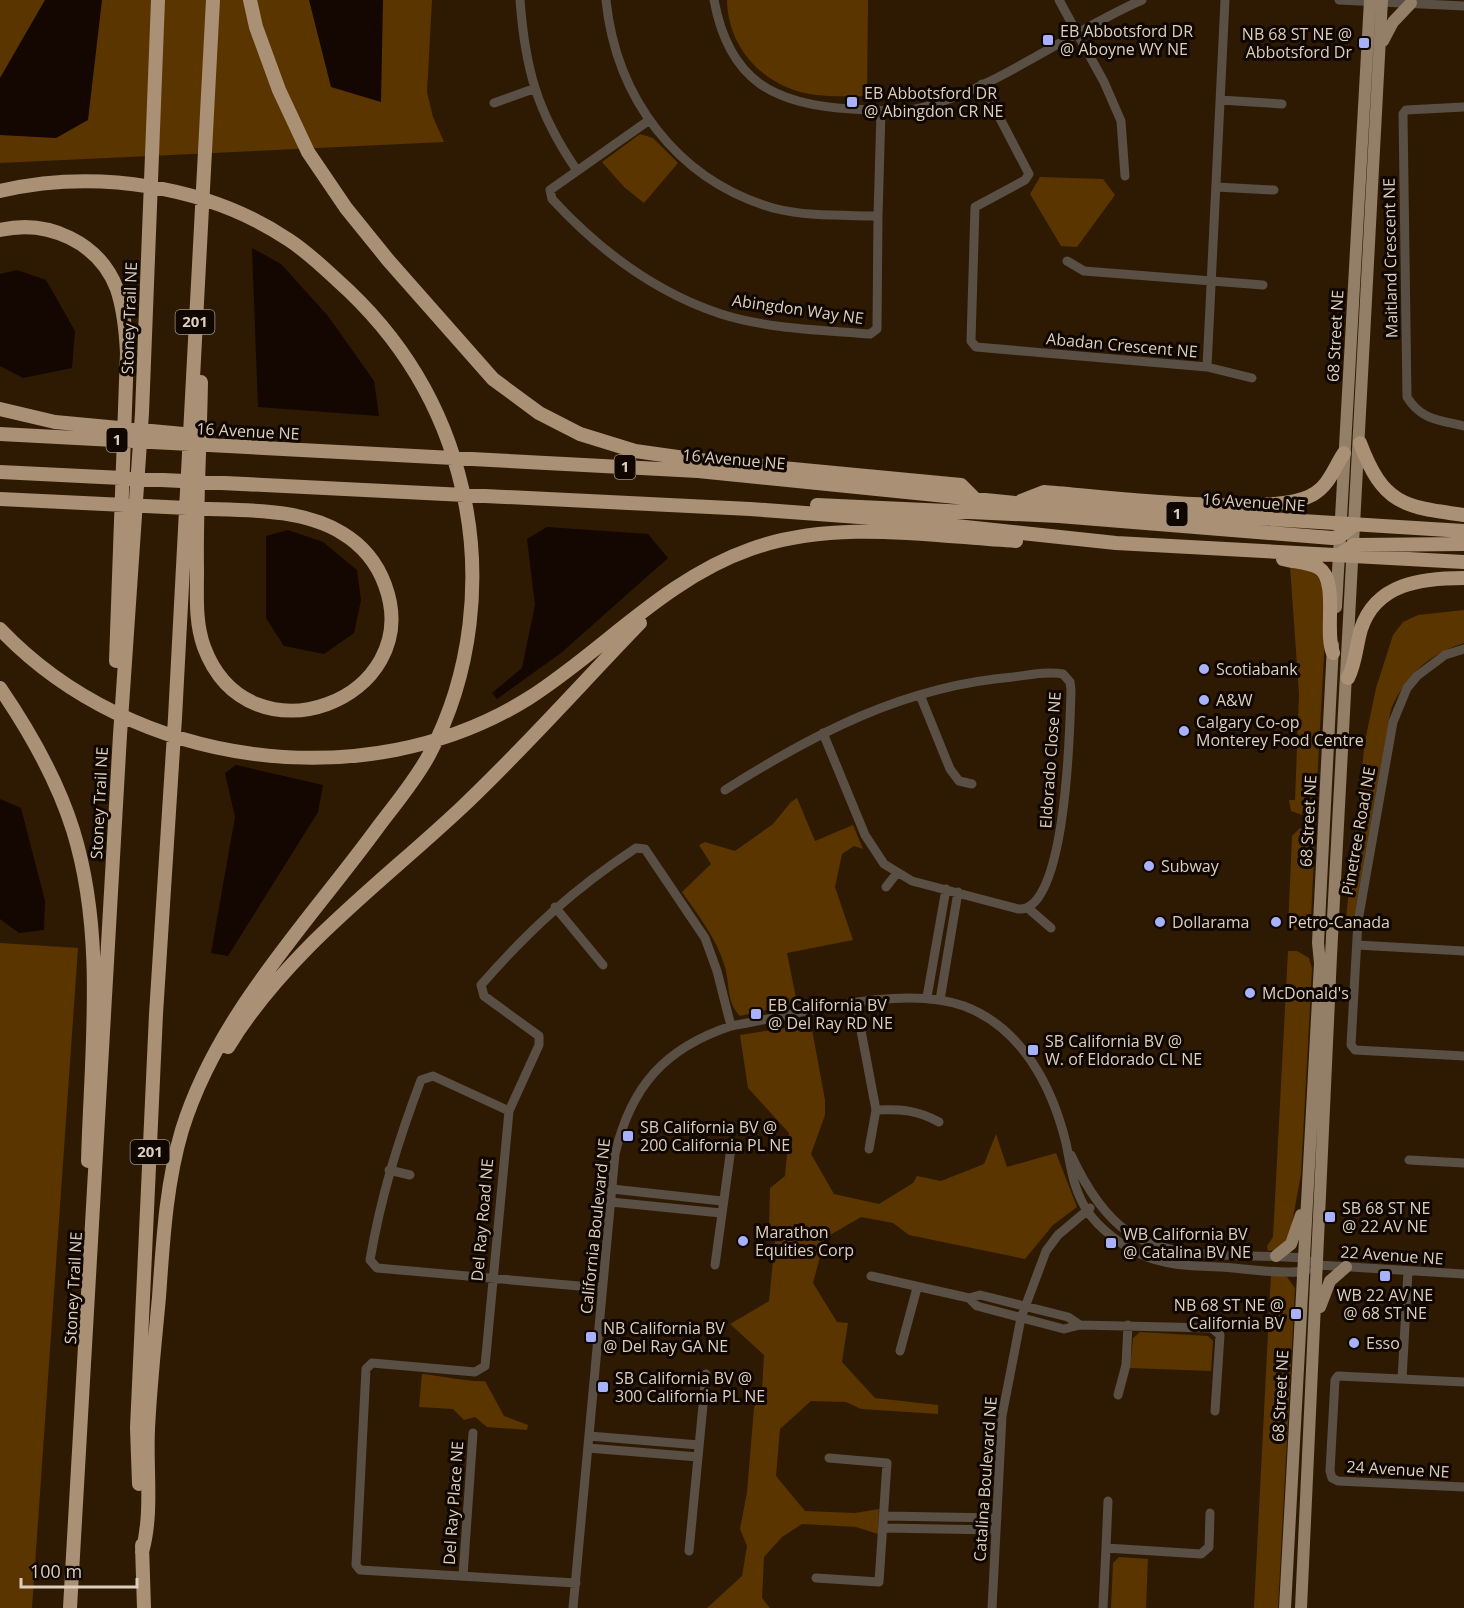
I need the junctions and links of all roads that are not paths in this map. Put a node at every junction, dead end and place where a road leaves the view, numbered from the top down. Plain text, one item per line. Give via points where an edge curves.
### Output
1 (158, 0) edge
2 (213, 0) edge
3 (250, 0) edge
4 (520, 0) edge
5 (606, 0) edge
6 (714, 0) edge
7 (1059, 0) edge
8 (1142, 0) edge
9 (1225, 0) edge
10 (1339, 0) edge
11 (1346, 0) edge
12 (1376, 1) edge
13 (1411, 3) junction
14 (1464, 6) edge
15 (1076, 33) junction
16 (1380, 48) junction
17 (982, 84) junction
18 (533, 89) junction
19 (1220, 100) junction
20 (494, 103) dead end
21 (1282, 104) dead end
22 (1464, 107) edge
23 (881, 111) junction
24 (648, 121) junction
25 (576, 170) junction
26 (1125, 176) dead end
27 (1216, 187) junction
28 (1274, 190) dead end
29 (0, 191) edge
30 (878, 216) junction
31 (0, 230) edge
32 (1067, 261) dead end
33 (1211, 280) junction
34 (1263, 285) dead end
35 (1207, 367) junction
36 (1252, 378) dead end
37 (0, 408) edge
38 (1464, 426) edge
39 (0, 434) edge
40 (1360, 443) junction
41 (235, 446) junction
42 (1344, 453) junction
43 (0, 472) edge
44 (0, 499) edge
45 (975, 499) junction
46 (1015, 503) junction
47 (750, 509) junction
48 (1464, 515) edge
49 (128, 521) junction
50 (1355, 524) junction
51 (1340, 530) junction
52 (190, 531) junction
53 (1464, 531) edge
54 (1072, 539) junction
55 (1464, 544) edge
56 (1354, 551) junction
57 (1264, 553) junction
58 (1339, 555) junction
59 (1464, 561) edge
60 (1464, 578) edge
61 (687, 580) junction
62 (0, 628) edge
63 (1464, 649) edge
64 (1333, 653) junction
65 (1348, 678) junction
66 (0, 688) edge
67 (920, 695) junction
68 (823, 733) junction
69 (972, 784) dead end
70 (725, 790) dead end
71 (897, 873) junction
72 (886, 887) dead end
73 (946, 890) junction
74 (958, 892) junction
75 (555, 907) junction
76 (1029, 909) junction
77 (1051, 928) dead end
78 (1357, 945) junction
79 (1464, 951) edge
80 (603, 965) dead end
81 (927, 997) junction
82 (940, 1000) junction
83 (856, 1004) junction
84 (731, 1026) junction
85 (1464, 1056) edge
86 (194, 1099) junction
87 (876, 1110) junction
88 (509, 1111) junction
89 (939, 1122) dead end
90 (1065, 1143) junction
91 (731, 1148) dead end
92 (869, 1149) dead end
93 (1409, 1160) dead end
94 (1464, 1163) edge
95 (389, 1170) junction
96 (410, 1175) dead end
97 (612, 1189) junction
98 (1307, 1193) junction
99 (722, 1201) junction
100 (611, 1202) junction
101 (1099, 1202) junction
102 (1087, 1210) junction
103 (721, 1213) junction
104 (1276, 1256) junction
105 (1303, 1258) junction
106 (715, 1265) dead end
107 (1318, 1265) junction
108 (1346, 1267) junction
109 (1408, 1271) junction
110 (1303, 1272) junction
111 (1464, 1274) edge
112 (871, 1276) dead end
113 (492, 1279) junction
114 (602, 1288) junction
115 (917, 1288) junction
116 (969, 1298) junction
117 (1024, 1306) junction
118 (1021, 1318) junction
119 (1315, 1323) junction
120 (1080, 1325) junction
121 (1128, 1325) junction
122 (87, 1349) junction
123 (900, 1351) dead end
124 (706, 1374) dead end
125 (1402, 1379) junction
126 (1464, 1382) edge
127 (1118, 1395) dead end
128 (1215, 1411) dead end
129 (473, 1433) dead end
130 (589, 1436) junction
131 (699, 1445) junction
132 (588, 1448) junction
133 (698, 1457) junction
134 (829, 1458) dead end
135 (1464, 1487) edge
136 (1108, 1501) dead end
137 (1210, 1513) dead end
138 (885, 1516) junction
139 (997, 1518) junction
140 (884, 1528) junction
141 (996, 1530) junction
142 (1106, 1548) junction
143 (689, 1551) dead end
144 (142, 1552) junction
145 (463, 1576) junction
146 (816, 1578) dead end
147 (576, 1583) junction
148 (70, 1608) edge
149 (144, 1608) edge
150 (573, 1608) edge
151 (992, 1608) edge
152 (1103, 1608) edge
153 (1285, 1608) edge
154 (1300, 1608) edge

1 - 49 highway, Stoney Trail NE via 142,413
2 - 52 highway, 201
3 - 45 highway via 256,27 293,122 346,208 493,379 539,412 580,434 635,451 962,486
4 - 18 street
5 - 24 street via 619,64
6 - 23 street via 729,51 754,81 788,100 829,108
7 - 15 street
8 - 15 street
9 - 19 street, Abadan Crescent NE
10 - 11 street
11 - 12 street
12 - 13 street
12 - 16 main road, 68 Street NE
12 - 42 main road, 68 Street NE
13 - 14 street
13 - 16 main road via 1393,21
15 - 17 street
15 - 26 street via 1121,121
16 - 40 main road, 68 Street NE
17 - 23 street via 915,109
17 - 35 street, Abadan Crescent NE via 1029,174 1025,180 975,207 971,342 976,347
18 - 20 street
18 - 25 street via 557,142
19 - 21 street
19 - 27 street, Abadan Crescent NE
22 - 38 street, Maitland Crescent NE via 1406,110 1403,114 1407,397 1415,410 1428,417
23 - 30 street
24 - 25 street, Abingdon Way NE
24 - 30 street via 683,158 737,195 809,214
25 - 30 street, Abingdon Way NE via 550,190 552,199 604,251 681,298 722,314 762,322 870,334 877,329
27 - 28 street
27 - 33 street, Abadan Crescent NE
29 - 86 highway via 36,184 138,185 218,204 290,240 379,321 418,375 458,469 471,533 471,614 449,711 420,771 241,1008
31 - 49 highway via 29,226 61,233 84,245 111,276 121,304 126,339
32 - 33 street via 1084,271
33 - 34 street
33 - 35 street, Abadan Crescent NE
35 - 36 street
37 - 41 highway via 55,422 223,438
39 - 41 highway, 16 Avenue NE / 1
40 - 48 highway via 1376,479 1391,495 1418,507
40 - 50 main road, 68 Street NE
41 - 45 highway, 16 Avenue NE / 1 via 698,471
42 - 46 highway via 1317,492 1282,505 1044,492
42 - 51 main road, 68 Street NE
43 - 47 highway, 1
44 - 52 highway via 284,514 340,531 379,570 390,604 388,640 362,683 329,705 295,712 261,707 234,690 215,670 200,634
45 - 46 highway, 16 Avenue NE / 1
46 - 51 highway, 16 Avenue NE / 1
47 - 51 highway via 808,505 938,509
47 - 54 highway, 1
49 - 122 highway, Stoney Trail NE
50 - 51 highway
50 - 53 highway
50 - 56 main road, 68 Street NE
51 - 58 main road, 68 Street NE
52 - 144 highway, 201 via 156,1014 137,1428
54 - 57 highway, 1
54 - 61 highway via 1036,543 829,532 751,549
55 - 56 highway
56 - 58 highway
56 - 59 highway
56 - 65 main road, 68 Street NE
57 - 58 highway, 1
57 - 64 highway via 1322,570 1330,587 1329,643
58 - 64 main road, 68 Street NE
60 - 65 highway via 1409,582 1389,591 1366,615
61 - 62 highway via 553,681 505,712 402,748 354,755 292,758 247,754 180,739 88,699 33,660
61 - 86 highway via 651,611 468,801 304,952 251,1012
63 - 78 street, Pinetree Road NE via 1445,655 1417,676 1407,688 1393,722
64 - 98 main road, 68 Street NE
65 - 107 main road, 68 Street NE
66 - 122 highway via 36,746 63,802 88,902 94,969 82,1317
67 - 68 street, Eldorado Close NE via 865,712
67 - 69 street via 950,769 958,781
67 - 76 street, Eldorado Close NE via 964,683 1058,673 1067,676 1070,682 1062,825 1040,894
68 - 70 street, Eldorado Close NE
68 - 71 street via 865,835 884,864
71 - 72 street
71 - 73 street via 912,882
73 - 74 street
73 - 81 street
74 - 76 street
74 - 82 street
75 - 80 street
75 - 84 street, Del Ray Road NE via 636,848 645,849 705,938
75 - 88 street, Del Ray Road NE via 481,986 484,996 538,1036 539,1045
76 - 77 street
78 - 79 street
78 - 85 street, Pinetree Road NE via 1351,1045 1355,1050
81 - 82 street, California Boulevard NE
81 - 83 street, California Boulevard NE via 890,997
82 - 90 street, California Boulevard NE via 965,1006 989,1020 1025,1051 1042,1078
83 - 84 street, California Boulevard NE
83 - 87 street
84 - 97 street, California Boulevard NE via 679,1050 656,1069 641,1089 622,1125
86 - 144 highway via 174,1163 164,1231 148,1431 147,1533
87 - 89 street via 903,1108 922,1112
87 - 92 street
88 - 95 street via 433,1076 421,1080
88 - 113 street, Del Ray Road NE
90 - 101 street, California Boulevard NE
90 - 102 street, California Boulevard NE via 1073,1182
91 - 99 street
93 - 94 street
95 - 96 street
95 - 113 street via 370,1260 376,1268
97 - 99 street
97 - 100 street, California Boulevard NE
98 - 104 main road via 1291,1244
98 - 105 main road, 68 Street NE
99 - 103 street
100 - 103 street
100 - 114 street, California Boulevard NE
101 - 102 street, Catalina Boulevard NE
101 - 104 street, California Boulevard NE via 1128,1233 1166,1248
102 - 110 street, California Boulevard NE via 1096,1223 1124,1245 1162,1262
102 - 117 street, Catalina Boulevard NE via 1046,1251
103 - 106 street
104 - 105 street, California Boulevard NE
105 - 107 street, California Boulevard NE
105 - 110 main road, 68 Street NE
107 - 108 street, 22 Avenue NE
107 - 110 street, California Boulevard NE
107 - 119 main road, 68 Street NE
108 - 109 street, 22 Avenue NE
108 - 119 main road via 1330,1281
109 - 111 street, 22 Avenue NE
109 - 125 street
110 - 153 main road, 68 Street NE
112 - 115 street
113 - 114 street
113 - 145 street, Del Ray Road NE via 485,1366 475,1372 372,1363 366,1369 356,1565 360,1570
114 - 130 street, California Boulevard NE
115 - 116 street
115 - 123 street
116 - 117 street via 980,1295
116 - 118 street via 977,1306
117 - 118 street, Catalina Boulevard NE
117 - 120 street via 1068,1317
118 - 120 street via 1064,1329
118 - 139 street, Catalina Boulevard NE via 1002,1416
119 - 154 main road, 68 Street NE
120 - 121 street
121 - 127 street via 1126,1365
121 - 128 street via 1212,1328 1220,1335
122 - 148 highway, Stoney Trail NE
124 - 131 street
125 - 126 street
125 - 135 street, 24 Avenue NE via 1338,1376 1335,1380 1332,1478
129 - 145 street, Del Ray Place NE
130 - 131 street
130 - 132 street, California Boulevard NE
131 - 133 street
132 - 133 street
132 - 147 street, California Boulevard NE
133 - 143 street
134 - 138 street via 887,1463
136 - 142 street
137 - 142 street via 1209,1547 1201,1554
138 - 139 street
138 - 140 street
139 - 141 street, Catalina Boulevard NE
140 - 141 street
140 - 146 street via 879,1582
141 - 151 street, Catalina Boulevard NE
142 - 152 street
144 - 149 highway, 201
145 - 147 street, Del Ray Road NE
147 - 150 street, California Boulevard NE

